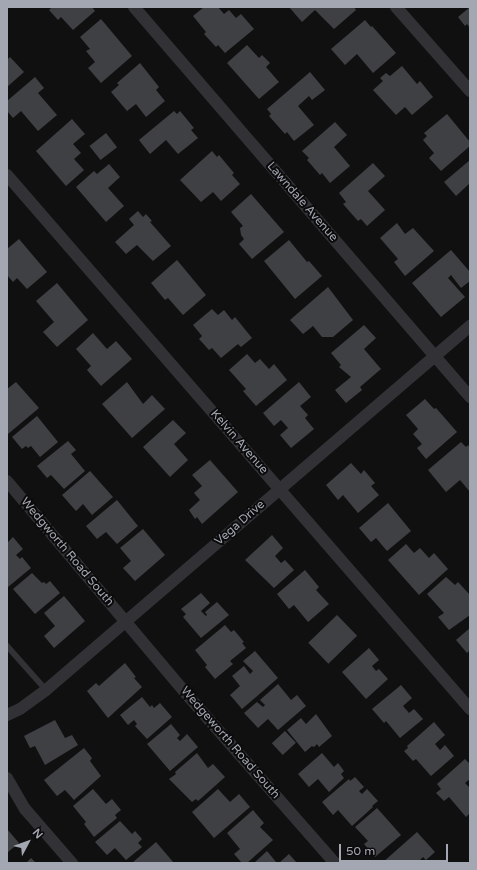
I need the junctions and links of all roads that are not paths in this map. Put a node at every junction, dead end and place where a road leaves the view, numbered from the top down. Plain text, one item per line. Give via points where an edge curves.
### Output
1 (134, 7) edge
2 (396, 7) edge
3 (470, 91) edge
4 (7, 175) edge
5 (470, 326) edge
6 (435, 356) junction
7 (470, 397) edge
8 (7, 481) edge
9 (280, 489) junction
10 (126, 622) junction
11 (7, 646) edge
12 (46, 690) junction
13 (470, 709) edge
14 (7, 715) edge
15 (7, 778) edge
16 (72, 863) edge
17 (335, 863) edge

1 - 6 street, Lawndale Avenue
2 - 3 street
4 - 9 street, Kelvin Avenue
5 - 6 street, Vega Drive
6 - 7 street, Lawndale Avenue
6 - 9 street, Vega Drive
8 - 10 street, Wedgworth Road South
9 - 10 street, Vega Drive
9 - 13 street, Kelvin Avenue
10 - 12 street, Vega Drive
10 - 17 street, Wedgeworth Road South
11 - 12 lane
12 - 14 street, Vega Drive
15 - 16 street via 25,809

